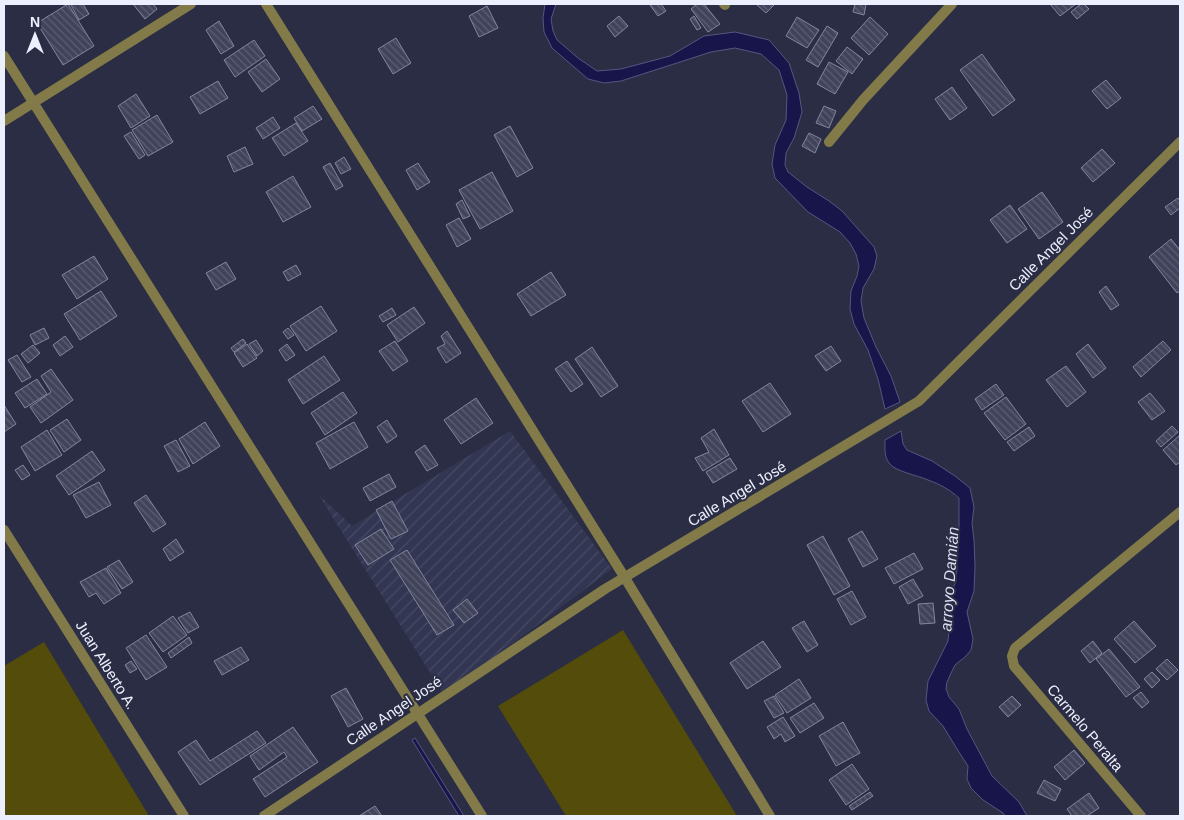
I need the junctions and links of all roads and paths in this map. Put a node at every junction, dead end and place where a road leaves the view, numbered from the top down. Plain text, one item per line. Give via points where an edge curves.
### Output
1 (191, 4) edge
2 (266, 4) edge
3 (952, 4) edge
4 (4, 56) edge
5 (33, 103) junction
6 (4, 121) edge
7 (829, 142) dead end
8 (1180, 142) edge
9 (1180, 512) edge
10 (4, 530) edge
11 (7, 544) edge
12 (625, 578) junction
13 (418, 714) junction
14 (184, 816) edge
15 (264, 816) edge
16 (482, 816) edge
17 (770, 816) edge
18 (1141, 816) edge

1 - 5 street
2 - 12 street
3 - 7 street via 863,100
4 - 5 street
5 - 6 street
5 - 13 street
8 - 12 street, Calle Angel José via 919,401
9 - 18 street, Carmelo Peralta via 1015,648 1012,656 1014,666
10 - 11 street, Juan Alberto A.
11 - 14 street, Juan Alberto A.
12 - 13 street, Calle Angel José
12 - 17 street
13 - 15 street, Calle Angel José
13 - 16 street

